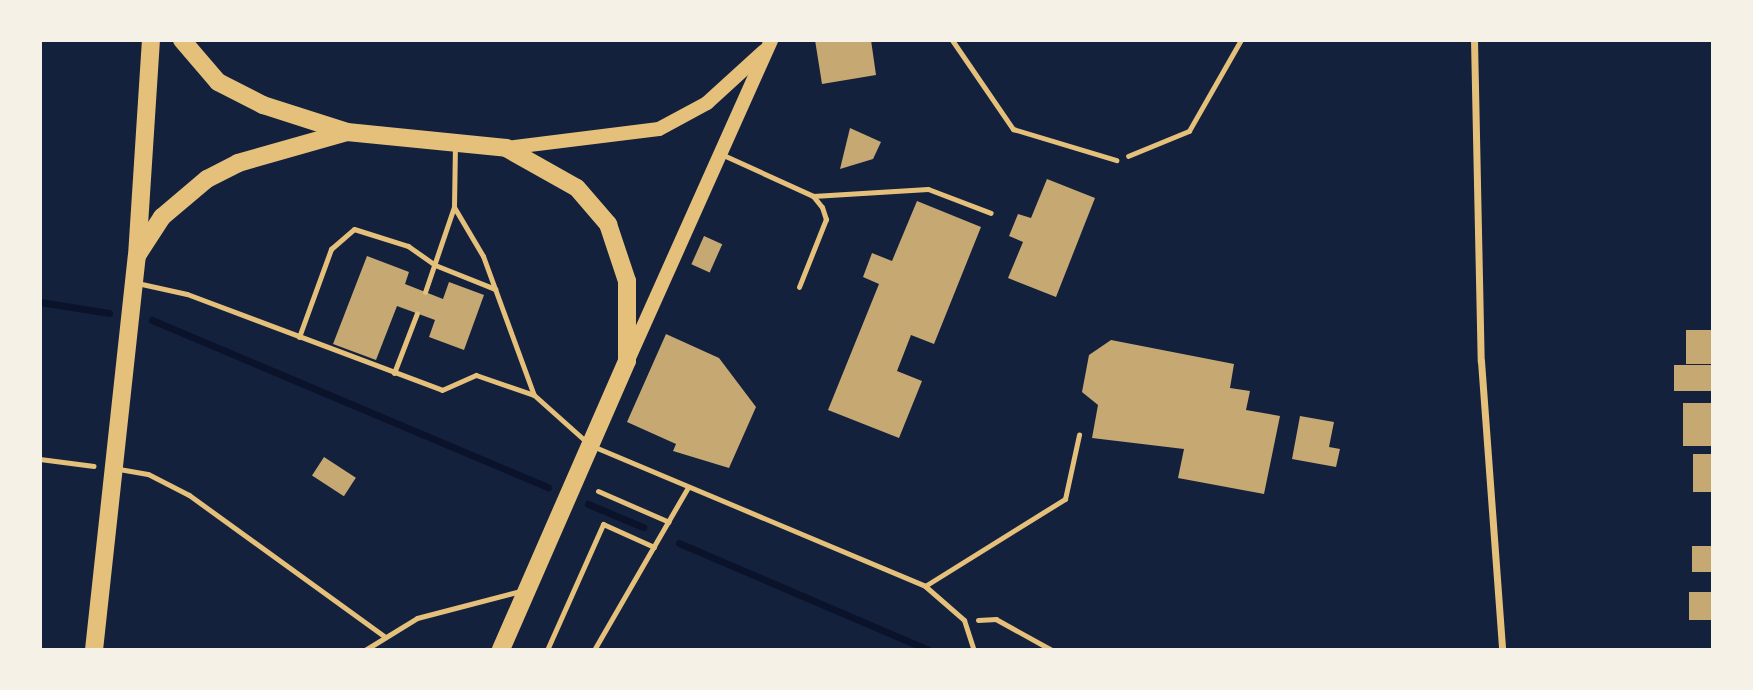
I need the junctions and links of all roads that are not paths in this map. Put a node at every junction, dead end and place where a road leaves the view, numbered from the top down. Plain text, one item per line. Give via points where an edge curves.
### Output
1 (151, 40) edge
2 (182, 40) edge
3 (952, 40) edge
4 (1474, 40) edge
5 (770, 44) edge
6 (348, 132) junction
7 (455, 142) junction
8 (506, 148) junction
9 (721, 154) junction
10 (1116, 160) road end
11 (813, 196) junction
12 (454, 207) junction
13 (991, 213) dead end
14 (136, 256) junction
15 (435, 265) junction
16 (134, 282) junction
17 (799, 287) dead end
18 (495, 289) junction
19 (425, 292) dead end
20 (416, 313) dead end
21 (299, 337) junction
22 (627, 361) junction
23 (394, 373) junction
24 (534, 395) junction
25 (1079, 435) dead end
26 (590, 445) junction
27 (116, 468) junction
28 (688, 488) junction
29 (598, 491) dead end
30 (669, 522) junction
31 (654, 547) junction
32 (925, 586) junction
33 (527, 590) junction
34 (384, 636) junction
35 (94, 650) edge
36 (365, 650) edge
37 (501, 650) edge
38 (547, 650) edge
39 (594, 650) edge
40 (974, 650) edge
41 (1503, 650) edge

1 - 14 main road
2 - 6 main road via 201,69 240,95
3 - 10 lane via 1013,129
4 - 41 street via 1481,361
5 - 8 main road via 676,123 640,134
5 - 9 main road
6 - 7 main road
6 - 14 main road via 239,163 207,179 162,217
7 - 8 main road
7 - 12 lane
8 - 22 main road via 577,188 608,224 627,281
9 - 11 lane
9 - 22 main road
11 - 13 lane via 928,189
11 - 17 lane via 826,219
12 - 15 lane
12 - 18 lane
14 - 16 main road
15 - 18 lane
15 - 19 lane
15 - 21 lane via 408,246 364,230 345,232 331,249
16 - 21 lane via 187,294
16 - 27 main road
18 - 24 lane
20 - 23 lane
21 - 23 lane
22 - 26 main road
23 - 24 lane via 442,390 476,375
24 - 26 lane
25 - 32 lane via 1065,499
26 - 28 lane
26 - 33 main road
27 - 34 lane via 148,474 189,495
27 - 35 main road
28 - 30 lane
28 - 32 lane
29 - 30 lane
30 - 31 lane
31 - 38 lane via 603,524
31 - 39 lane
32 - 40 lane via 964,620
33 - 34 lane via 450,607
33 - 37 main road
34 - 36 lane

